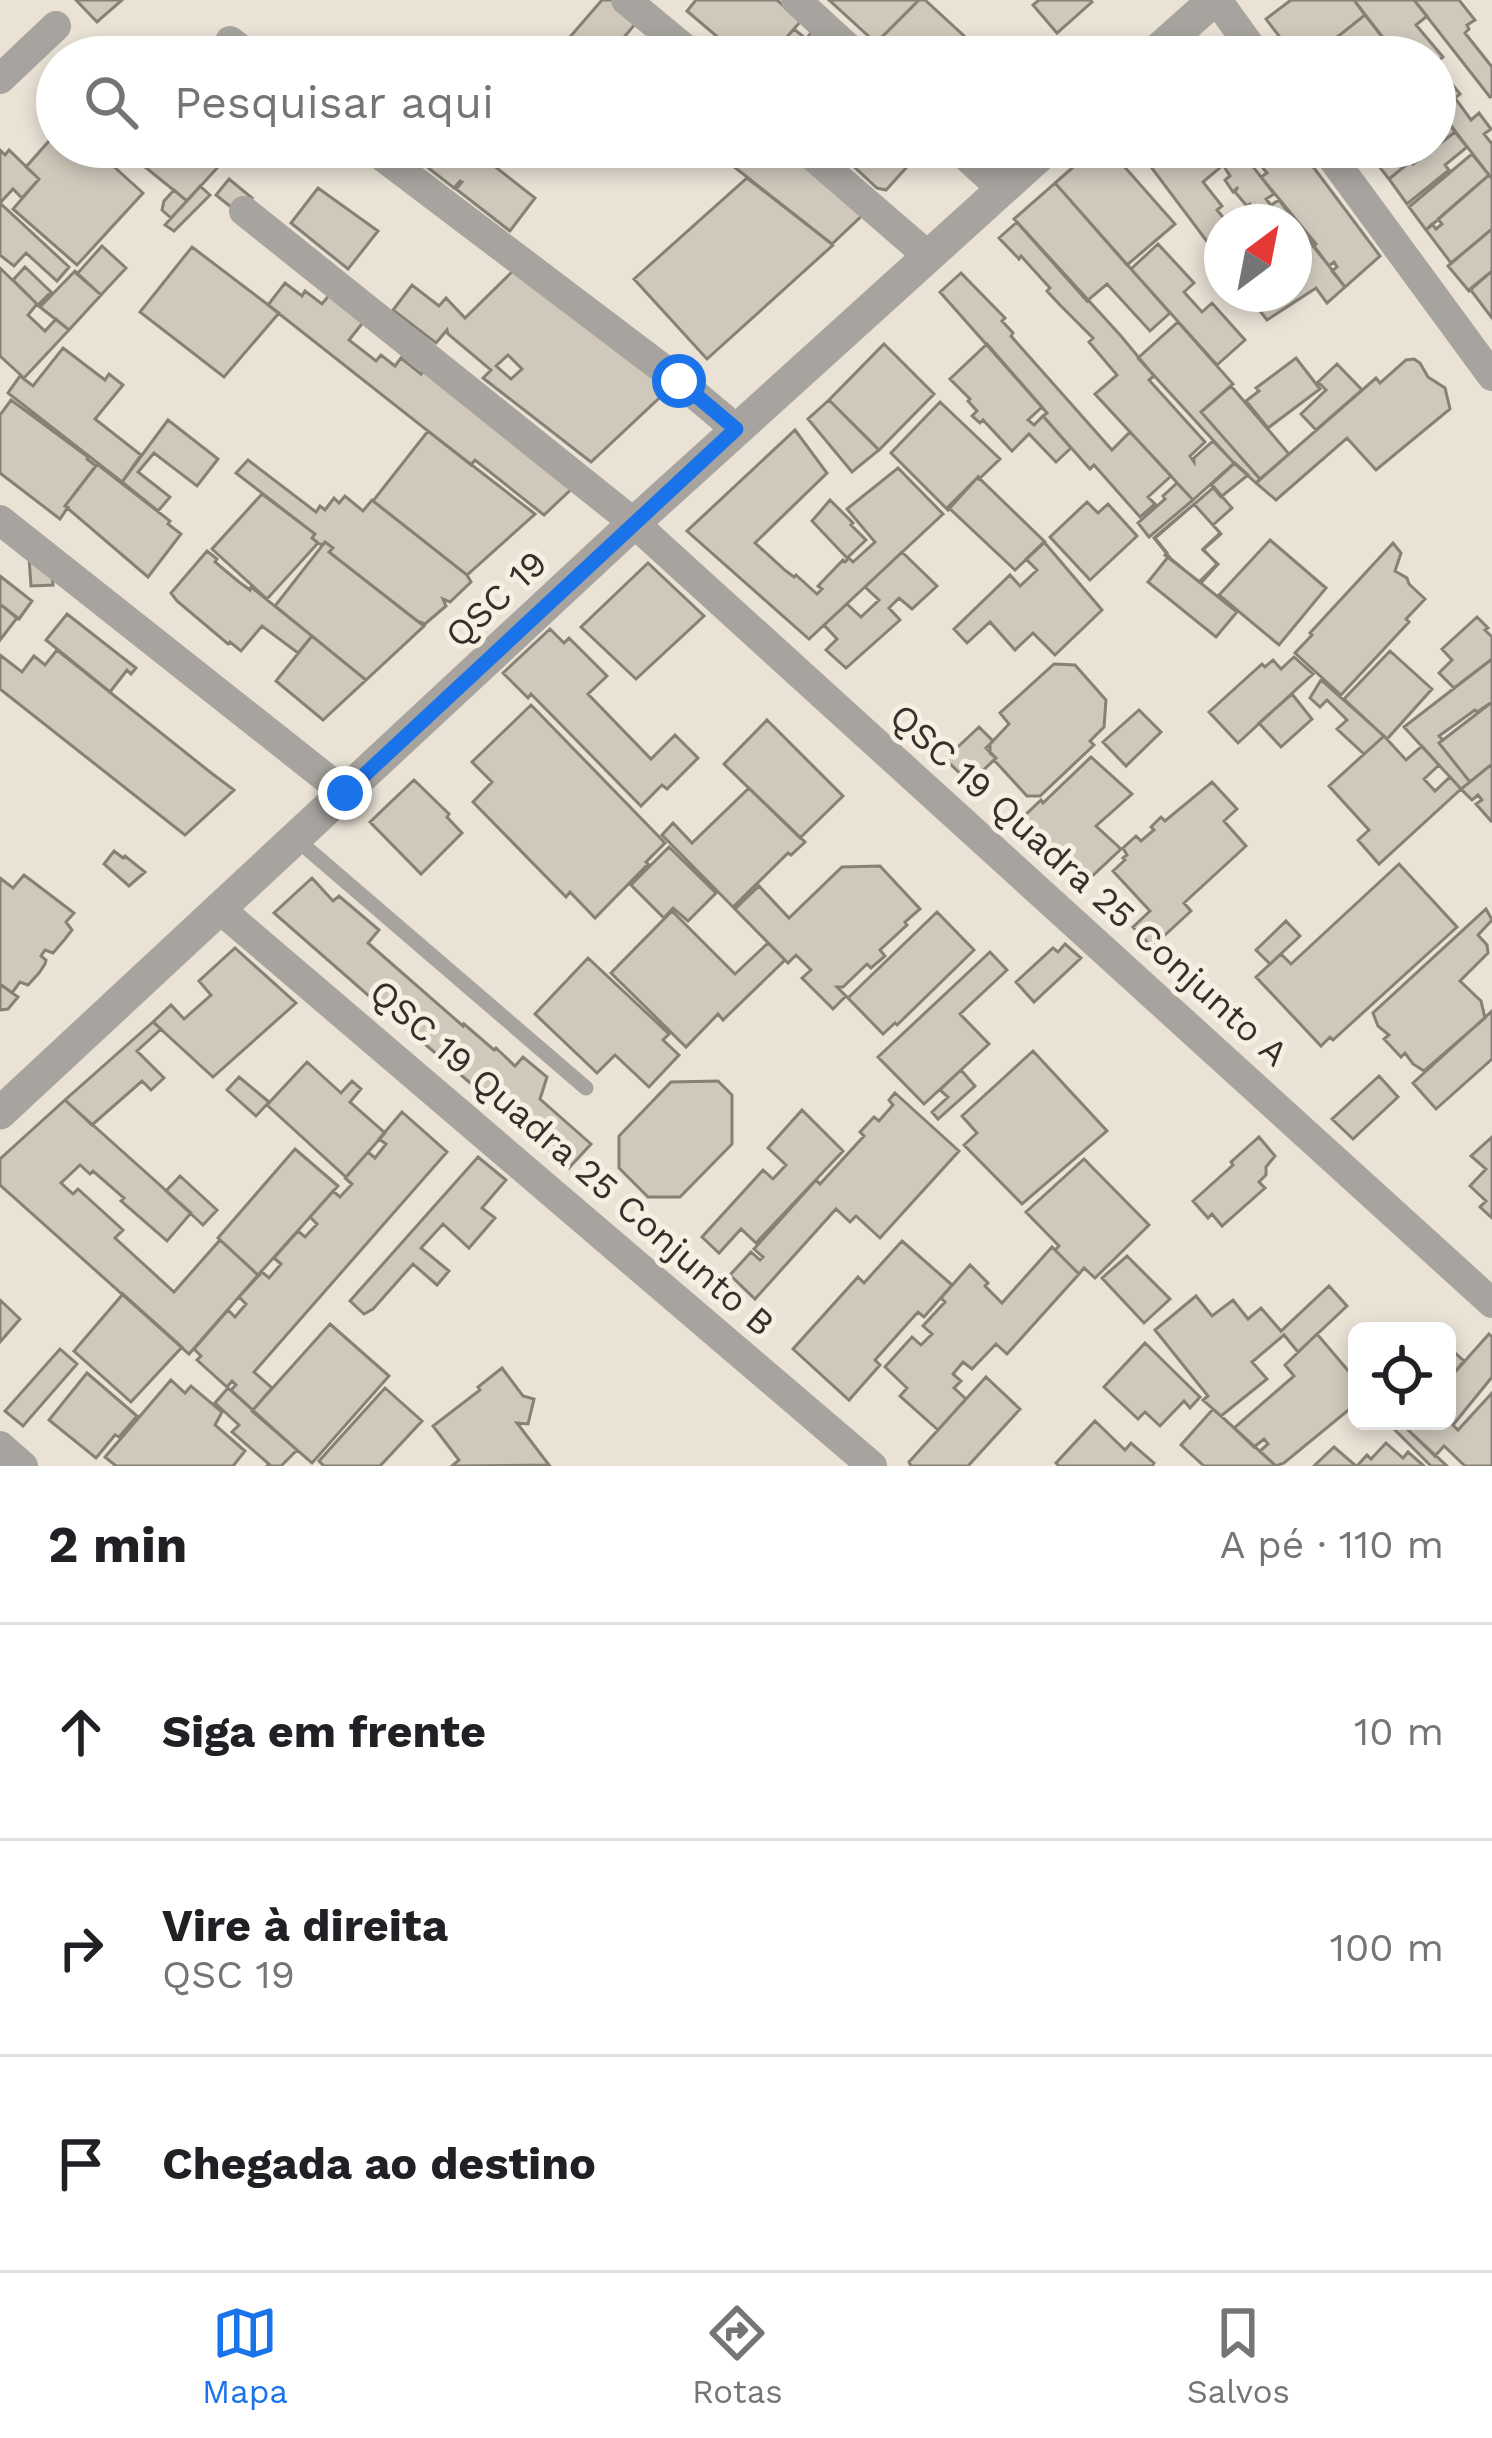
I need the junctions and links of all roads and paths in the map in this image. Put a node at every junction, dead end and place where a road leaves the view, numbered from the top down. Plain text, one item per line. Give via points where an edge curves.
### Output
1 (626, 0) edge
2 (796, 0) edge
3 (1215, 0) edge
4 (56, 26) dead end
5 (45, 36) edge
6 (669, 36) edge
7 (835, 36) edge
8 (1174, 36) edge
9 (1242, 36) edge
10 (36, 45) edge
11 (0, 79) edge
12 (398, 168) edge
13 (826, 168) edge
14 (979, 168) edge
15 (1026, 168) edge
16 (1339, 168) edge
17 (1002, 189) junction
18 (244, 211) dead end
19 (927, 255) junction
20 (1492, 376) edge
21 (736, 429) junction
22 (0, 520) edge
23 (634, 524) junction
24 (345, 793) junction
25 (295, 838) junction
26 (221, 910) junction
27 (586, 1088) dead end
28 (0, 1113) edge
29 (1492, 1304) edge
30 (0, 1446) edge
31 (22, 1466) edge
32 (872, 1466) edge

1 - 6 street
2 - 7 street
3 - 8 street
3 - 9 street
4 - 5 street
10 - 11 street
12 - 21 street
13 - 19 street
14 - 17 street
15 - 17 street, QSC 19
16 - 20 street
17 - 19 street, QSC 19
18 - 23 street, QSC 19 Quadra 25 Conjunto A
19 - 21 street, QSC 19
21 - 23 street, QSC 19
22 - 24 street
23 - 24 street, QSC 19
23 - 29 street, QSC 19 Quadra 25 Conjunto A
24 - 25 street, QSC 19
25 - 26 street, QSC 19
25 - 27 lane
26 - 28 street, QSC 19
26 - 32 street, QSC 19 Quadra 25 Conjunto B
30 - 31 street

